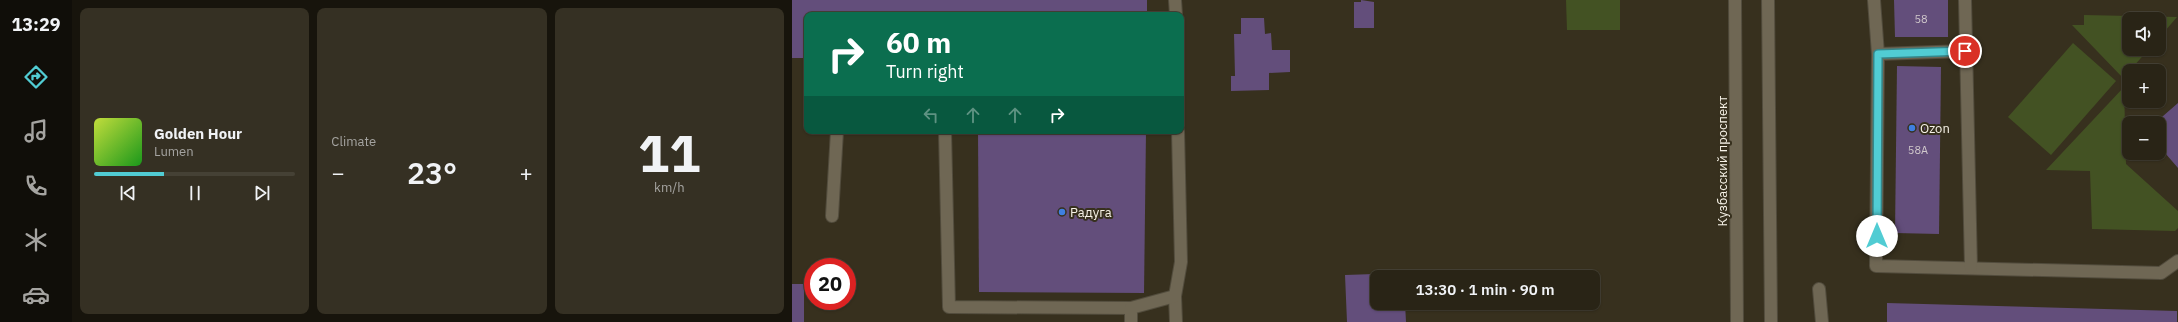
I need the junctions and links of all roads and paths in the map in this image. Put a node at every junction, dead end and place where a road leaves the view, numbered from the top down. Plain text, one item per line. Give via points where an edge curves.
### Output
1 (1175, 0) edge
2 (1734, 0) edge
3 (1874, 0) edge
4 (1965, 0) edge
5 (1771, 2) edge
6 (1176, 12) edge
7 (1965, 51) junction
8 (1878, 54) junction
9 (837, 134) edge
10 (945, 134) edge
11 (1178, 134) edge
12 (832, 216) dead end
13 (2178, 261) edge
14 (1971, 268) junction
15 (1819, 290) dead end
16 (1175, 296) junction
17 (1131, 308) junction
18 (1131, 322) edge
19 (1176, 322) edge
20 (1737, 322) edge
21 (1771, 322) edge
22 (1822, 322) edge

1 - 6 street
2 - 20 street, Кузбасский проспект
3 - 8 street
4 - 7 street
5 - 21 street
7 - 8 street
7 - 14 street
8 - 14 street via 1876,266
9 - 12 street
10 - 17 street via 949,306
11 - 16 street via 1181,262
13 - 14 street via 2161,273
15 - 22 street
16 - 17 street
16 - 19 street
17 - 18 street

